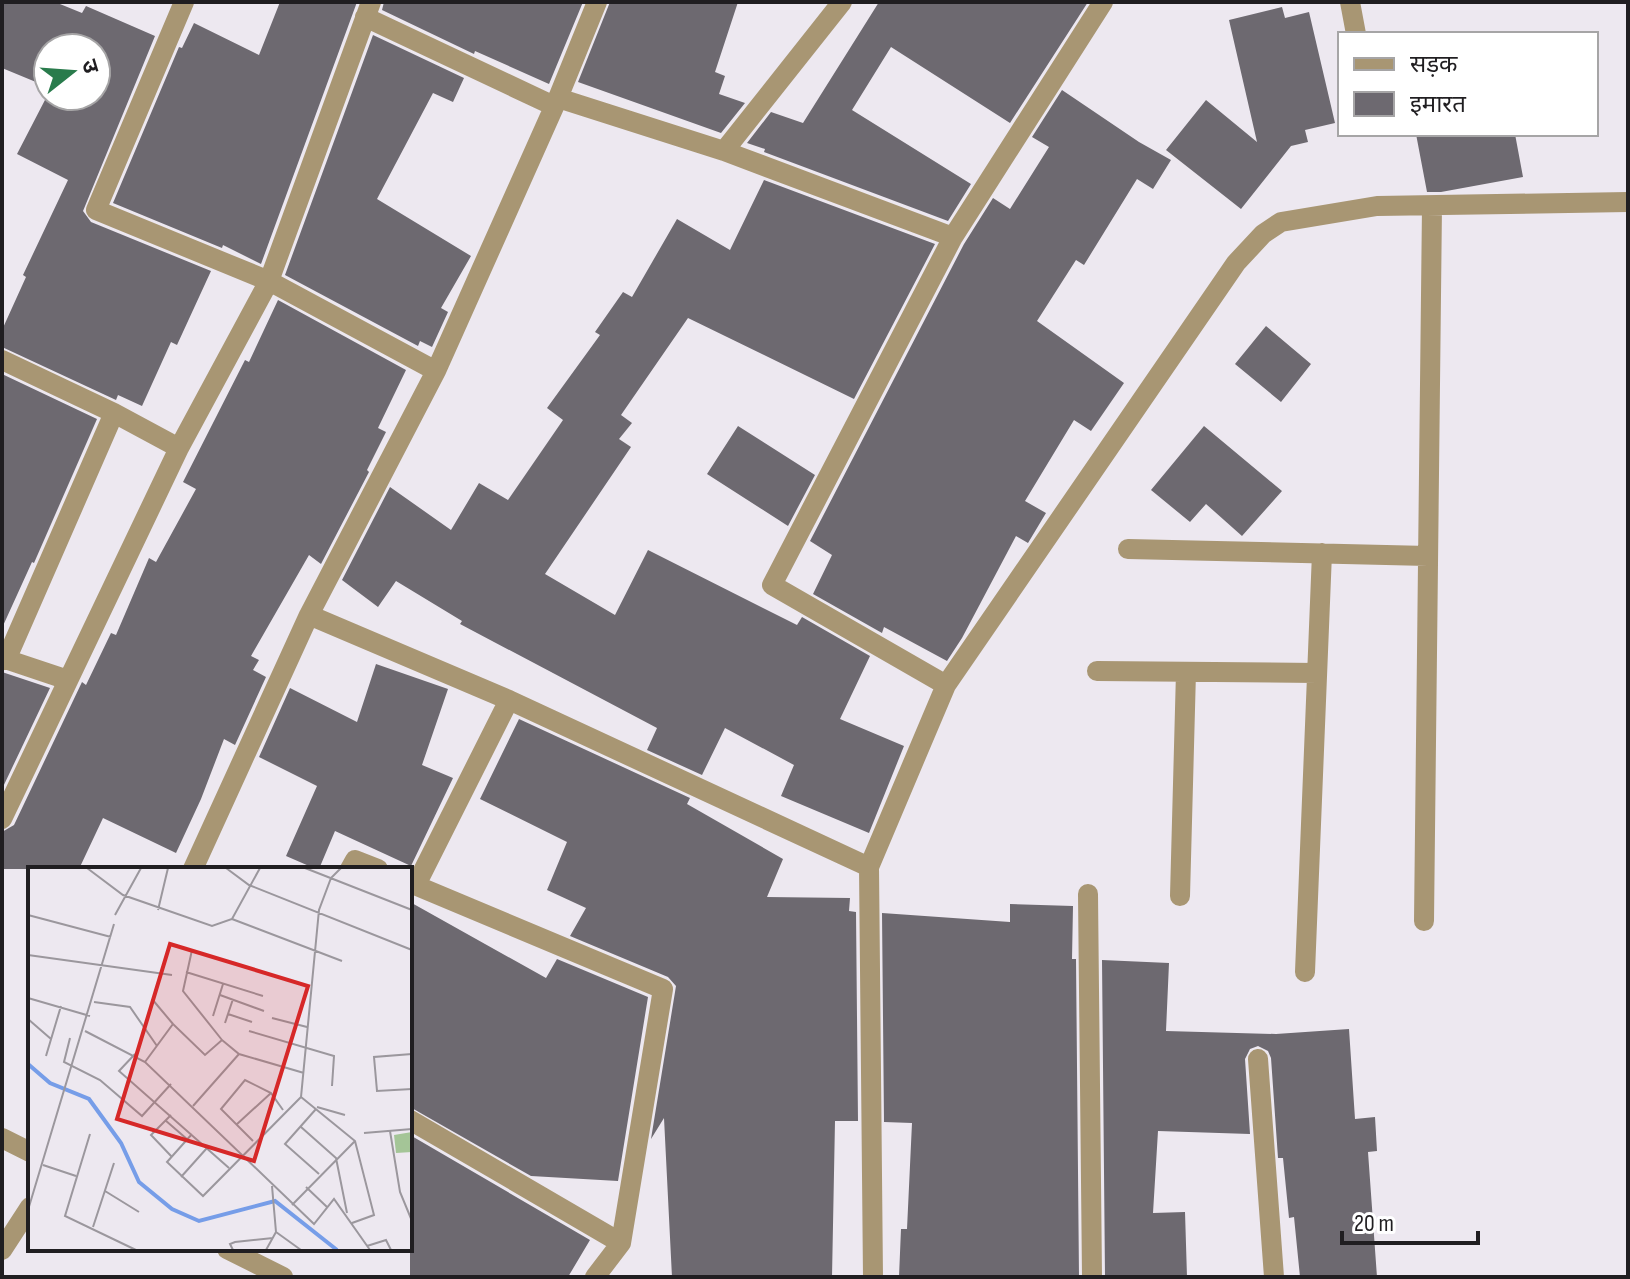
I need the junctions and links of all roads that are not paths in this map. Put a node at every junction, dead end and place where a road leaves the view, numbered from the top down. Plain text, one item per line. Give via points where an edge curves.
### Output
1 (184, 2) edge
2 (597, 2) edge
3 (842, 2) edge
4 (1103, 2) edge
5 (1350, 2) edge
6 (368, 10) edge
7 (1356, 32) edge
8 (556, 102) junction
9 (724, 151) junction
10 (1628, 202) edge
11 (1432, 206) junction
12 (953, 237) junction
13 (269, 281) junction
14 (2, 360) edge
15 (436, 371) junction
16 (114, 413) junction
17 (179, 448) junction
18 (1128, 549) dead end
19 (1322, 553) junction
20 (1428, 556) junction
21 (309, 615) junction
22 (4, 659) edge
23 (1097, 671) dead end
24 (1186, 672) junction
25 (1317, 673) junction
26 (68, 680) junction
27 (946, 685) junction
28 (509, 700) junction
29 (2, 819) edge
30 (194, 867) edge
31 (351, 867) edge
32 (373, 867) edge
33 (869, 867) junction
34 (413, 884) edge
35 (1088, 894) dead end
36 (1180, 896) dead end
37 (1424, 921) dead end
38 (1305, 972) dead end
39 (1258, 1059) dead end
40 (412, 1121) edge
41 (2, 1138) edge
42 (28, 1151) edge
43 (28, 1210) edge
44 (621, 1243) junction
45 (2, 1250) edge
46 (231, 1251) edge
47 (283, 1277) edge
48 (595, 1277) edge
49 (873, 1277) edge
50 (1092, 1277) edge
51 (1274, 1277) edge

1 - 13 street via 96,210
2 - 8 street
3 - 9 street
4 - 12 street
5 - 7 street
6 - 8 street
6 - 13 street
8 - 9 street
8 - 15 street
9 - 12 street
10 - 11 street
11 - 20 street
11 - 27 street via 1377,206 1281,222 1263,234 1236,263
12 - 27 street via 772,585
13 - 15 street
13 - 17 street
14 - 16 street
15 - 21 street
16 - 17 street
16 - 22 street
17 - 26 street
18 - 19 street
19 - 20 street
19 - 25 street
20 - 37 street
21 - 28 street
21 - 30 street
22 - 26 street
23 - 24 street
24 - 25 street
24 - 36 street
25 - 38 street
26 - 29 street
27 - 33 street
28 - 33 street
28 - 34 street
31 - 32 street via 355,860
33 - 49 street
34 - 44 street via 663,989
35 - 50 street
39 - 51 street
40 - 44 street
41 - 42 street
43 - 45 street
44 - 48 street
46 - 47 street

